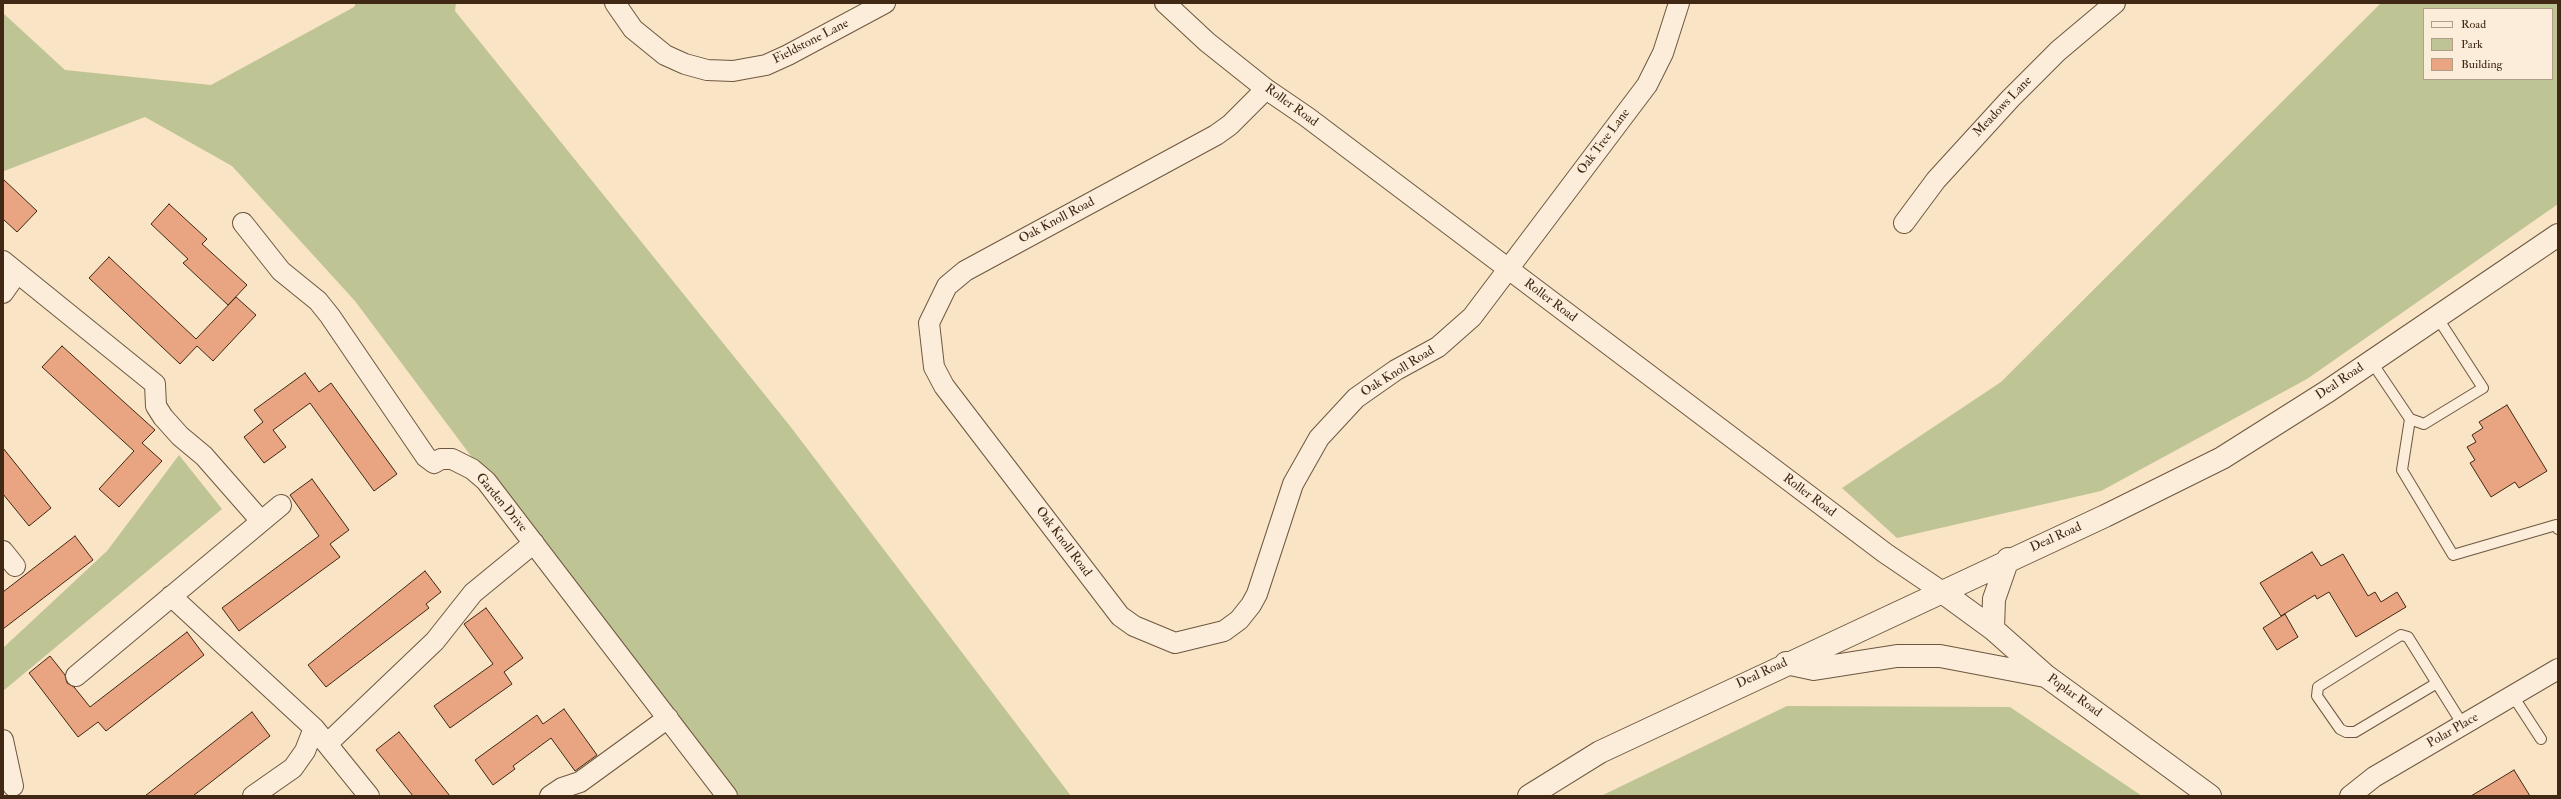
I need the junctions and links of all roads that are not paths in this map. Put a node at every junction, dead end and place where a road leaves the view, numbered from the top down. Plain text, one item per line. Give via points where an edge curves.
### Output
1 (615, 3) edge
2 (885, 3) edge
3 (1165, 3) edge
4 (1679, 3) edge
5 (2105, 6) edge
6 (1266, 89) junction
7 (243, 223) dead end
8 (1904, 223) dead end
9 (2558, 235) edge
10 (10, 267) edge
11 (1508, 270) junction
12 (3, 293) edge
13 (2437, 317) junction
14 (2371, 361) junction
15 (2410, 419) junction
16 (281, 505) dead end
17 (261, 521) junction
18 (2558, 529) edge
19 (534, 543) junction
20 (2008, 559) junction
21 (1941, 591) junction
22 (171, 596) junction
23 (1992, 629) junction
24 (1786, 663) junction
25 (2558, 669) edge
26 (76, 676) dead end
27 (2046, 676) junction
28 (2437, 683) junction
29 (2513, 696) junction
30 (668, 718) junction
31 (2463, 725) junction
32 (314, 728) junction
33 (2541, 739) dead end
34 (3, 740) edge
35 (327, 744) junction
36 (13, 788) edge
37 (253, 796) edge
38 (369, 796) edge
39 (550, 796) edge
40 (727, 796) edge
41 (1529, 796) edge
42 (2210, 796) edge
43 (2350, 796) edge

1 - 2 street, Fieldstone Lane via 633,30 665,55 707,70 733,71 766,65 783,58
3 - 6 street, Roller Road via 1207,42
4 - 11 street, Oak Tree Lane via 1663,53 1647,85
5 - 8 street, Meadows Lane via 2010,99 1936,180
6 - 11 street, Roller Road via 1307,117
6 - 11 street, Oak Knoll Road via 1230,126 1216,135 965,271 947,286 929,323 934,367 944,386 1120,616 1129,623 1176,643 1224,631 1239,620 1257,594 1292,484 1318,438 1356,398 1456,333
7 - 19 street, Garden Drive via 281,271 318,301 330,316 426,457 434,463 440,459 452,459 472,469 486,481
9 - 13 street, Deal Road
10 - 12 street
10 - 17 street via 155,384 156,406 163,417 180,436 204,456
11 - 21 street, Roller Road via 1885,553
13 - 14 street, Deal Road
13 - 15 lane via 2483,388 2424,424
14 - 15 lane
14 - 20 street, Deal Road via 2222,458 2173,484
15 - 18 lane via 2402,470 2453,555 2556,525
16 - 17 street
17 - 22 street
19 - 30 street, Garden Drive
19 - 35 street via 473,594 435,641
20 - 21 street, Deal Road
20 - 23 street via 1994,599
21 - 23 street, Poplar Road
21 - 24 street, Deal Road
22 - 26 street
22 - 32 street
23 - 27 street, Poplar Road
24 - 27 street via 1814,670 1897,656 1940,656
24 - 41 street, Deal Road via 1600,752
25 - 29 street, Polar Place
27 - 42 street, Poplar Road
28 - 28 lane via 2408,638 2401,634 2318,686 2317,696 2340,729 2355,732
28 - 31 lane
29 - 31 street, Polar Place
29 - 33 lane
30 - 39 street via 580,782 562,788
30 - 40 street, Garden Drive
31 - 43 street, Polar Place via 2374,777
32 - 35 street
32 - 37 street via 305,751 293,768
34 - 36 street
35 - 38 street

